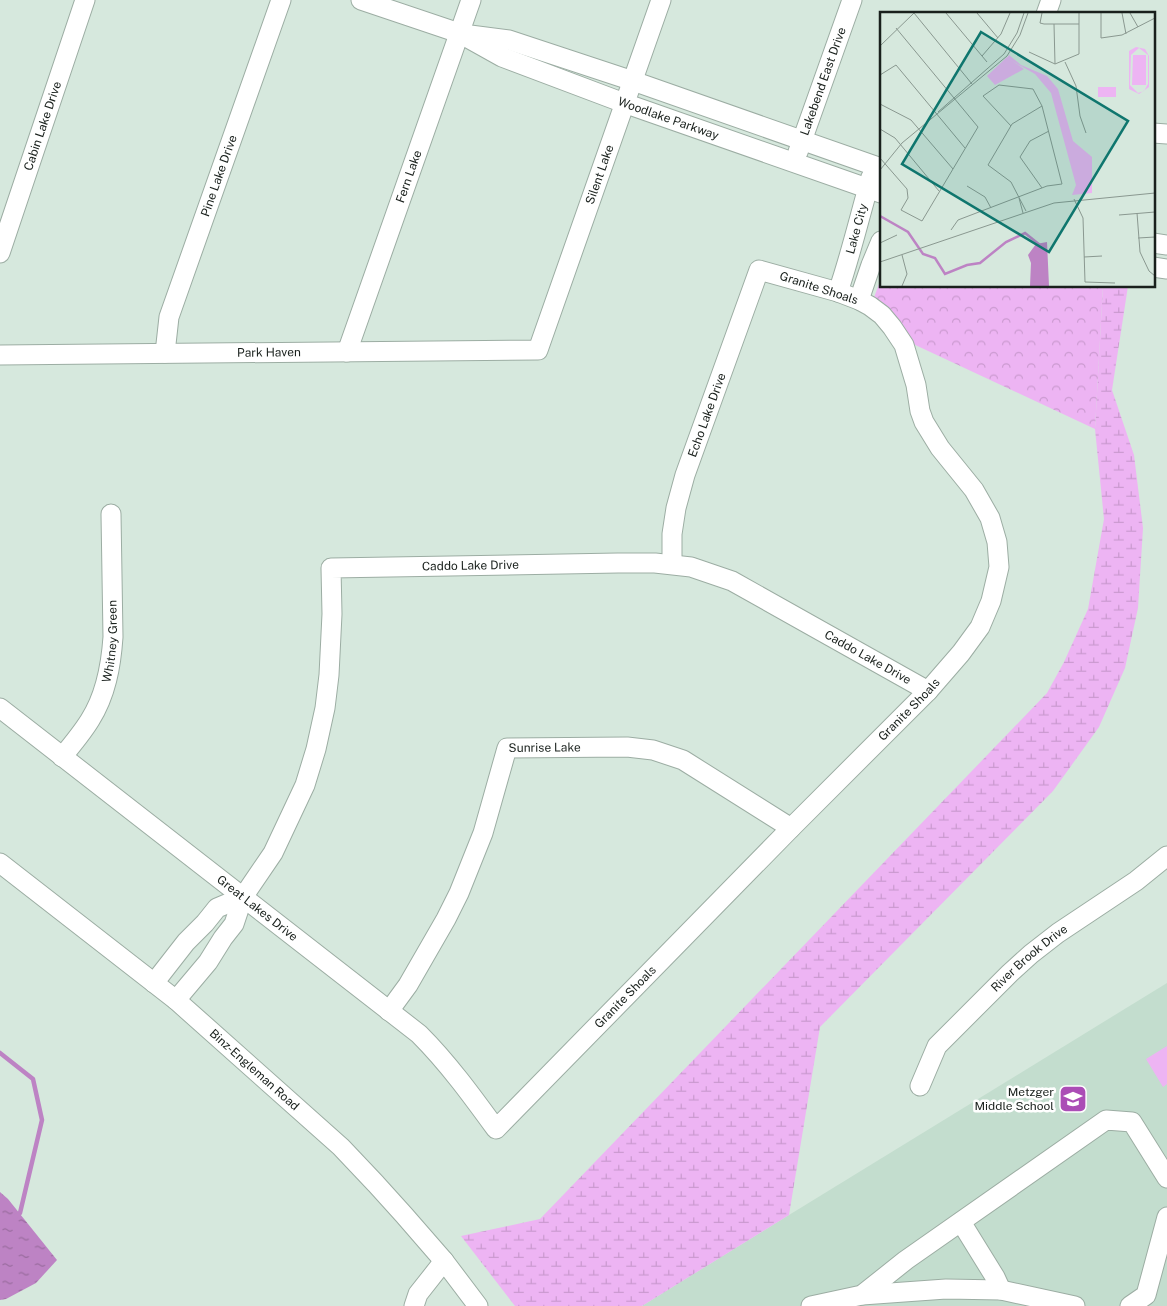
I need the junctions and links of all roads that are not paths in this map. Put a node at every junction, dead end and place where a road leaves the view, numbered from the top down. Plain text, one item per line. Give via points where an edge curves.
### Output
1 (85, 0) edge
2 (281, 0) edge
3 (361, 0) edge
4 (471, 0) edge
5 (661, 0) edge
6 (852, 0) edge
7 (1051, 0) edge
8 (1047, 12) edge
9 (459, 33) junction
10 (632, 81) junction
11 (624, 103) junction
12 (1154, 133) edge
13 (1167, 134) edge
14 (802, 140) junction
15 (794, 162) junction
16 (878, 167) edge
17 (874, 190) edge
18 (855, 234) junction
19 (880, 242) edge
20 (1154, 243) edge
21 (1167, 245) edge
22 (0, 253) edge
23 (1154, 267) edge
24 (1167, 269) edge
25 (759, 270) joint
26 (838, 292) junction
27 (859, 300) junction
28 (538, 350) joint
29 (347, 352) junction
30 (165, 353) junction
31 (0, 354) edge
32 (111, 514) dead end
33 (672, 564) junction
34 (928, 692) junction
35 (0, 708) edge
36 (62, 757) junction
37 (791, 828) junction
38 (1167, 856) edge
39 (0, 863) edge
40 (243, 897) junction
41 (194, 933) junction
42 (215, 950) junction
43 (154, 983) junction
44 (176, 1000) junction
45 (389, 1011) junction
46 (920, 1086) dead end
47 (496, 1129) joint
48 (1167, 1178) edge
49 (1167, 1217) edge
50 (961, 1222) junction
51 (444, 1261) junction
52 (1001, 1290) junction
53 (862, 1295) junction
54 (414, 1306) edge
55 (478, 1306) edge
56 (812, 1306) edge
57 (1076, 1306) edge
58 (1130, 1306) edge

1 - 22 street, Cabin Lake Drive
2 - 30 street, Pine Lake Drive via 169,316
3 - 9 street, Woodlake Parkway
4 - 9 street, Fern Lake
5 - 10 street, Silent Lake
6 - 14 street, Lakebend East Drive
7 - 8 street
9 - 10 street, Woodlake Parkway via 509,40
9 - 11 street, Woodlake Parkway via 502,57
9 - 29 street, Fern Lake
10 - 11 street, Silent Lake
10 - 14 street, Woodlake Parkway
11 - 15 street, Woodlake Parkway
11 - 28 street, Silent Lake
12 - 13 street
14 - 15 street, Lakebend East Drive
14 - 16 street, Woodlake Parkway
15 - 17 street, Woodlake Parkway
16 - 17 street, Lake City
17 - 18 street, Lake City
18 - 19 street
18 - 26 street, Lake City
19 - 27 street, Lake City
20 - 21 street
23 - 24 street
25 - 26 street, Granite Shoals
25 - 33 street, Echo Lake Drive via 685,475 672,534
26 - 27 street, Granite Shoals
27 - 34 street, Granite Shoals via 882,315 904,345 924,422 985,508 997,542 999,567 992,601 980,627 962,653
28 - 29 street, Park Haven
29 - 30 street, Park Haven
30 - 31 street, Park Haven
32 - 36 street, Whitney Green via 112,655 104,690 91,719
33 - 34 street, Caddo Lake Drive via 732,581
33 - 40 street, Caddo Lake Drive via 618,562 331,568 330,665 316,749 305,785 273,853
34 - 37 street, Granite Shoals
35 - 36 street, Great Lakes Drive
36 - 40 street, Great Lakes Drive
37 - 45 street, Sunrise Lake via 683,760 653,750 627,747 507,748 483,833 459,893 408,985
37 - 47 street, Granite Shoals
38 - 46 street, River Brook Drive via 1031,954 936,1046
39 - 43 street, Binz-Engleman Road
40 - 41 street via 217,908
40 - 42 street, Caddo Lake Drive via 234,924
40 - 45 street, Great Lakes Drive
41 - 42 street
41 - 43 street
42 - 44 street, Caddo Lake Drive
43 - 44 street, Binz-Engleman Road
44 - 51 street, Binz-Engleman Road via 341,1147
45 - 47 street, Great Lakes Drive via 435,1050
48 - 50 street via 1132,1122 1106,1120
49 - 58 street via 1146,1295
50 - 52 street
50 - 53 street
51 - 54 street via 418,1294
51 - 55 street, Binz-Engleman Road
52 - 53 street via 946,1289
52 - 57 street
53 - 56 street

